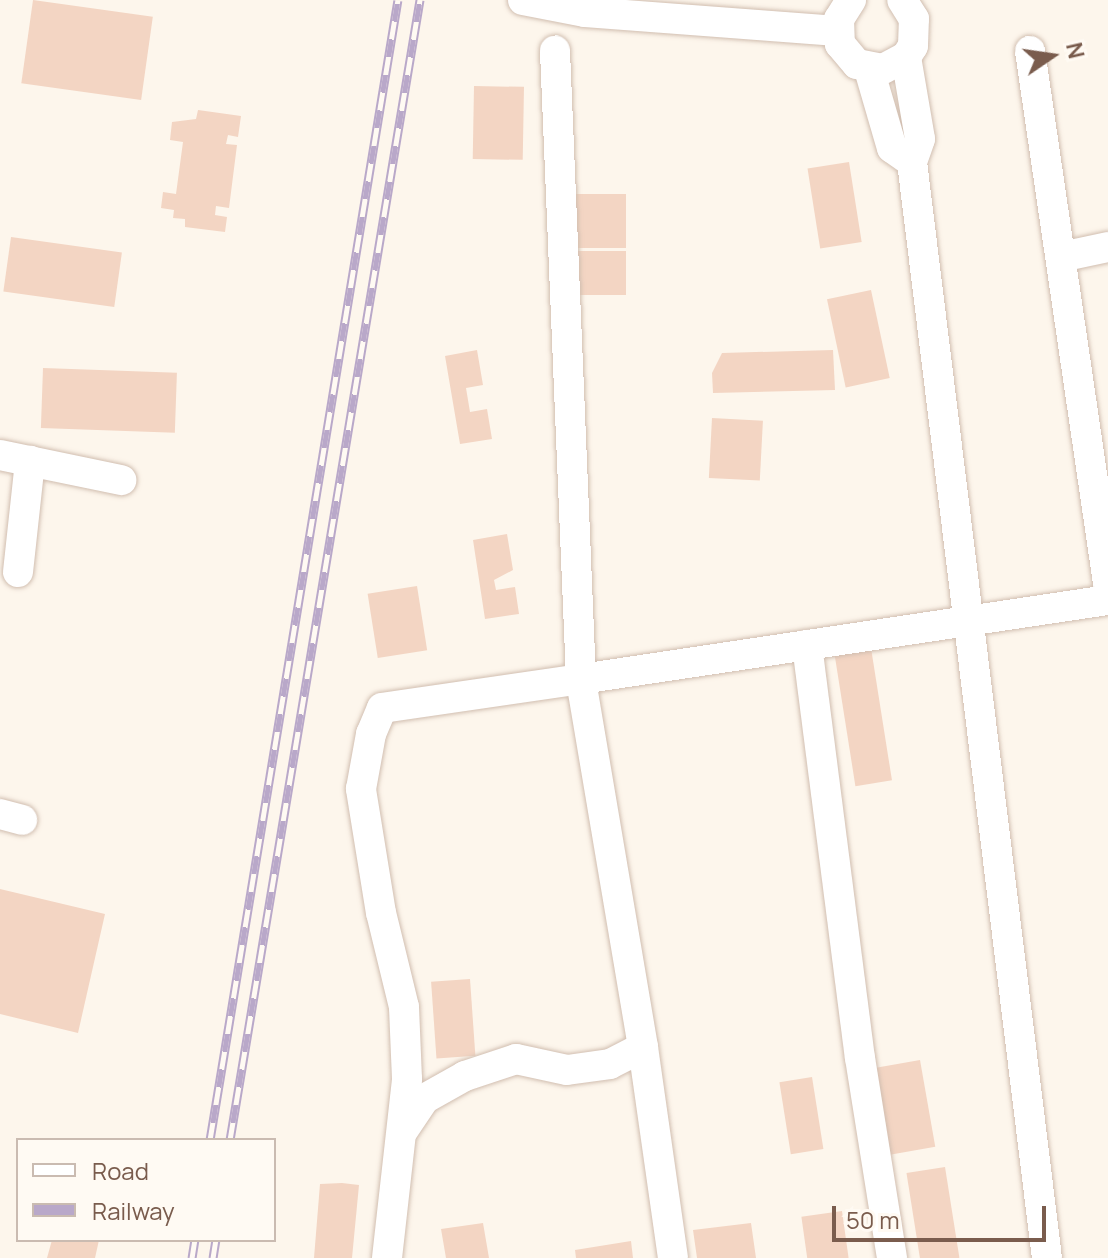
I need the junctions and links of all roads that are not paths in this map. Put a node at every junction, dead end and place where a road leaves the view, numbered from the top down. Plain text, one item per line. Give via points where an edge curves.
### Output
1 (523, 0) edge
2 (851, 0) edge
3 (917, 6) edge
4 (837, 31) junction
5 (555, 51) dead end
6 (1030, 51) dead end
7 (906, 57) junction
8 (869, 69) junction
9 (912, 162) junction
10 (1108, 247) edge
11 (1061, 257) junction
12 (1097, 442) edge
13 (0, 455) edge
14 (30, 461) junction
15 (121, 480) dead end
16 (18, 572) dead end
17 (1108, 583) edge
18 (1108, 600) edge
19 (971, 618) junction
20 (807, 645) junction
21 (581, 679) junction
22 (643, 1047) junction
23 (397, 1140) junction
24 (387, 1258) edge
25 (673, 1258) edge
26 (892, 1258) edge
27 (1047, 1258) edge

1 - 4 street via 585,12
2 - 4 street
3 - 7 street via 913,46
4 - 8 street via 847,55
5 - 21 street
6 - 11 street
7 - 8 street via 883,69
7 - 9 street via 920,139
8 - 9 street via 892,148
9 - 19 street
10 - 11 street
11 - 12 street
12 - 17 street
13 - 14 street
14 - 15 street
14 - 16 street
18 - 19 street
19 - 20 street
19 - 27 street
20 - 21 street
20 - 26 street via 860,1058
21 - 22 street
21 - 23 street via 382,708 371,734 361,789 381,913 404,1007 407,1079
22 - 23 street via 610,1064 567,1070 516,1059 465,1076 424,1099
22 - 25 street
23 - 24 street

